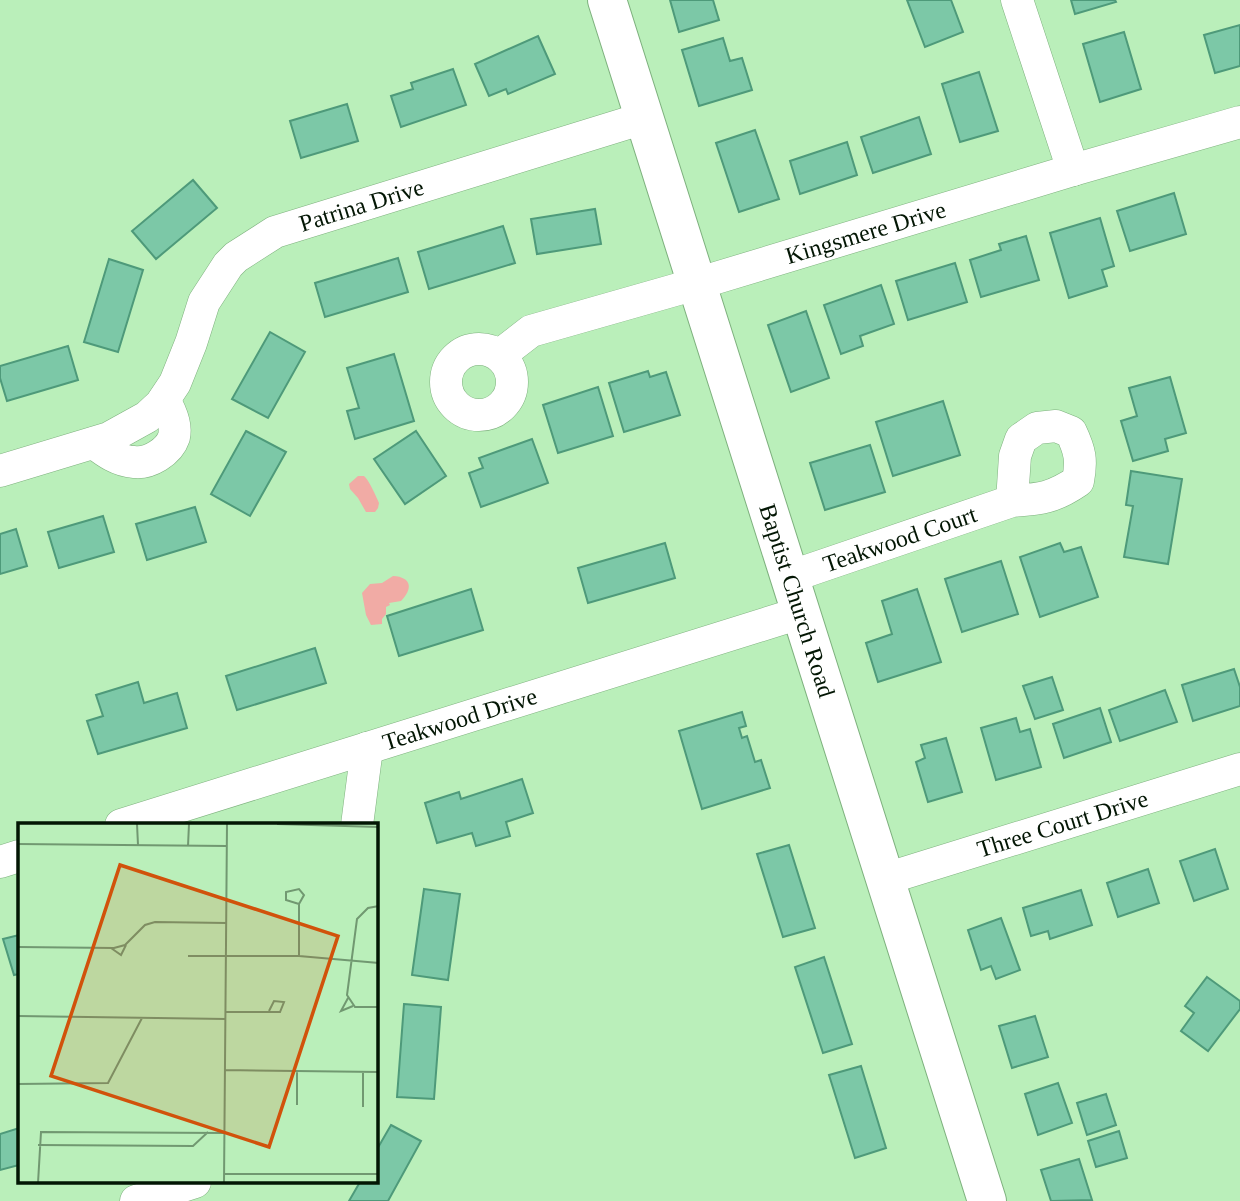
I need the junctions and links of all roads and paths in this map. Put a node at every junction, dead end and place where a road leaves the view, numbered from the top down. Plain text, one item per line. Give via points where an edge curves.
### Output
1 (607, 0) edge
2 (1017, 0) edge
3 (645, 118) junction
4 (1240, 122) edge
5 (1073, 170) junction
6 (696, 284) junction
7 (499, 355) dead end
8 (0, 471) edge
9 (1012, 502) dead end
10 (795, 595) junction
11 (367, 748) junction
12 (1240, 769) edge
13 (127, 823) edge
14 (357, 823) edge
15 (18, 856) edge
16 (0, 862) edge
17 (885, 880) junction
18 (189, 1184) edge
19 (984, 1200) edge
20 (136, 1201) edge

1 - 3 street, Baptist Church Road
2 - 5 street
3 - 6 street, Baptist Church Road
3 - 8 street, Patrina Drive via 275,232 228,265 204,302 175,383 147,417 109,438
4 - 5 street, Kingsmere Drive
5 - 6 street, Kingsmere Drive
6 - 7 street, Kingsmere Drive via 531,331
6 - 10 street, Baptist Church Road
9 - 10 street, Teakwood Court
10 - 11 street, Teakwood Drive
10 - 17 street, Baptist Church Road
11 - 13 street, Teakwood Drive
11 - 14 street
12 - 17 street, Three Court Drive
15 - 16 street
17 - 19 street, Baptist Church Road
18 - 20 street

